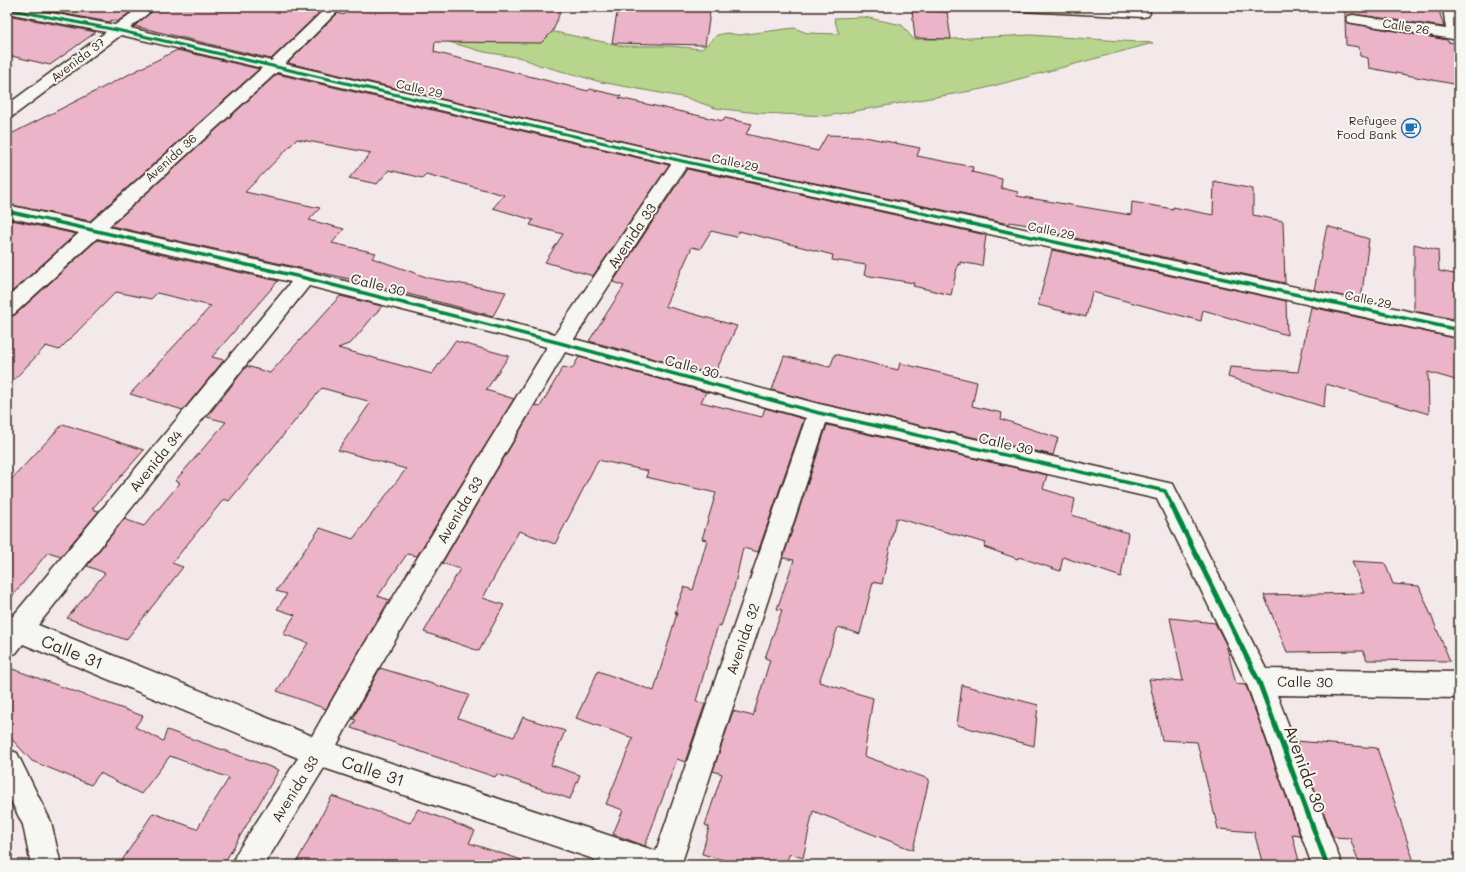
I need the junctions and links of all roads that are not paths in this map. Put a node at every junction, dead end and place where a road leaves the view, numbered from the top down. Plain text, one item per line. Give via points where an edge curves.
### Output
1 (148, 7) edge
2 (335, 7) edge
3 (1020, 7) edge
4 (1450, 7) edge
5 (11, 10) edge
6 (1143, 13) dead end
7 (1353, 19) dead end
8 (117, 30) junction
9 (1457, 35) edge
10 (274, 66) junction
11 (7, 113) edge
12 (682, 161) junction
13 (7, 211) edge
14 (90, 231) junction
15 (305, 278) junction
16 (7, 309) edge
17 (1459, 330) edge
18 (560, 343) junction
19 (819, 413) junction
20 (11, 634) edge
21 (1259, 682) junction
22 (1459, 686) edge
23 (318, 752) junction
24 (7, 763) edge
25 (46, 865) edge
26 (247, 865) edge
27 (655, 865) edge
28 (666, 865) edge
29 (1326, 865) edge

1 - 8 street, Avenida 37
2 - 10 street, Avenida 36
3 - 6 street
4 - 9 street
5 - 8 street, Calle 29
7 - 9 street, Calle 26
8 - 10 street, Calle 29
8 - 11 street, Avenida 37
10 - 12 street, Calle 29
10 - 14 street, Avenida 36
12 - 17 street, Calle 29
12 - 18 street, Avenida 33
13 - 14 street, Calle 30
14 - 15 street, Calle 30
14 - 16 street, Avenida 36
15 - 18 street, Calle 30
15 - 20 street, Avenida 34
18 - 19 street, Calle 30
18 - 23 street, Avenida 33 via 365,667
19 - 21 street, Calle 30 via 1165,491
19 - 28 street, Avenida 32
20 - 23 street, Calle 31
21 - 22 street, Calle 30
21 - 29 street, Avenida 30
23 - 26 street, Avenida 33
23 - 27 street, Calle 31
24 - 25 street via 37,822

